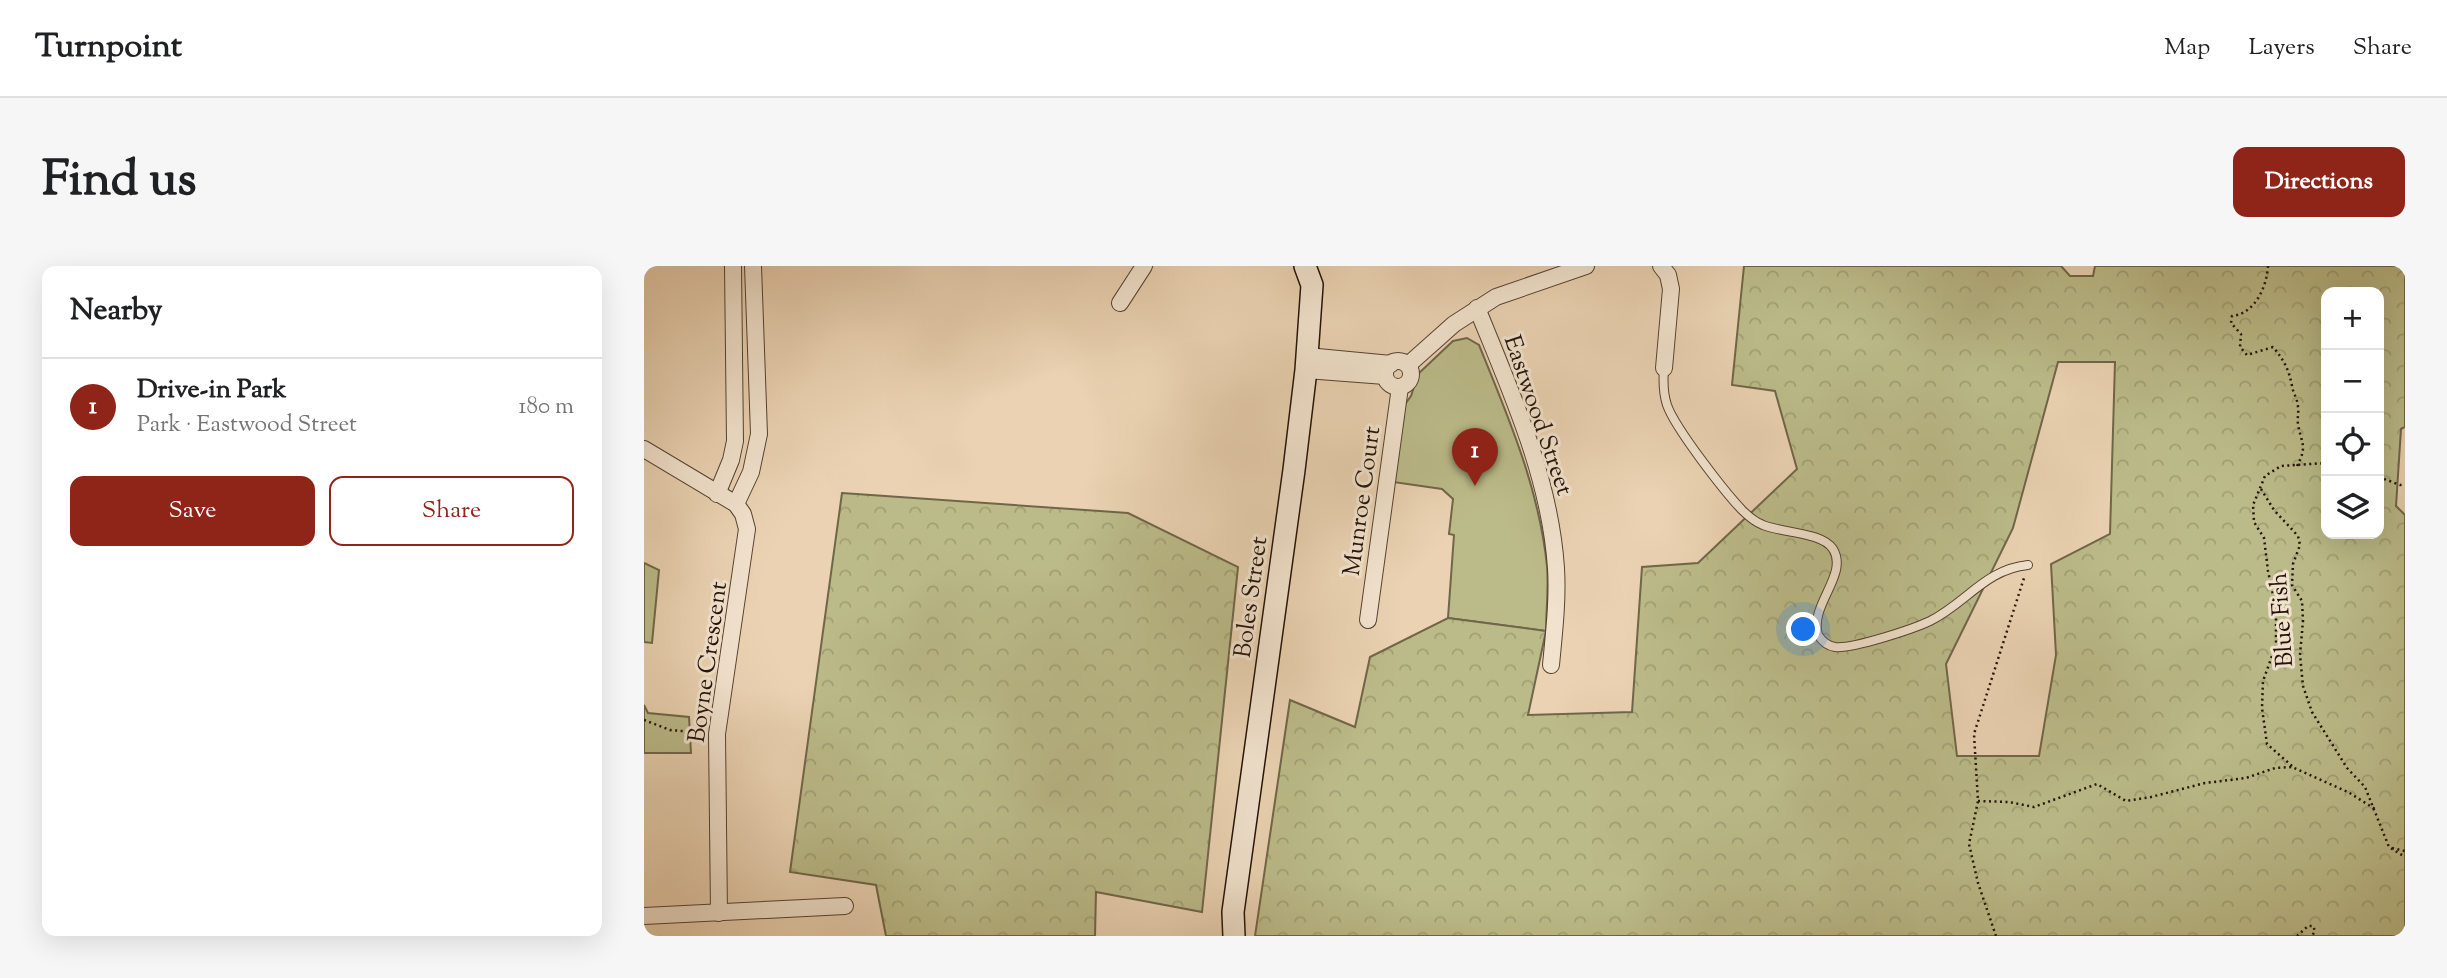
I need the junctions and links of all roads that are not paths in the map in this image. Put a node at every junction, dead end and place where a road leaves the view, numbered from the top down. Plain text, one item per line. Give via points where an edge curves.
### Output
1 (733, 266) edge
2 (753, 266) edge
3 (1144, 266) edge
4 (1305, 266) edge
5 (1586, 266) edge
6 (1661, 266) edge
7 (1120, 303) dead end
8 (1477, 308) junction
9 (1307, 363) junction
10 (1408, 365) junction
11 (1664, 368) joint
12 (1388, 370) junction
13 (1400, 387) junction
14 (644, 449) edge
15 (717, 494) junction
16 (736, 504) junction
17 (2028, 565) road end
18 (1368, 620) dead end
19 (1551, 665) dead end
20 (845, 906) dead end
21 (719, 912) junction
22 (644, 916) edge
23 (1234, 936) edge

1 - 15 street via 735,441
2 - 16 street via 759,434 751,472
3 - 7 street
4 - 9 street, Boles Street via 1312,285
5 - 8 street via 1516,289
6 - 11 street via 1671,289
8 - 10 street
8 - 19 street, Eastwood Street via 1535,458 1548,511 1556,569
9 - 12 street
9 - 23 street, Boles Street via 1233,912
10 - 12 street via 1399,361
10 - 13 street via 1411,379
11 - 17 lane via 1664,391 1672,416 1741,509 1765,526 1824,540 1834,550 1834,577 1816,622 1818,635 1826,643 1850,645 1930,621 1998,572
12 - 13 street via 1390,385
13 - 18 street, Munroe Court
14 - 15 street
15 - 16 street
16 - 21 street, Boyne Crescent via 747,529 717,734
20 - 21 street
21 - 22 street

